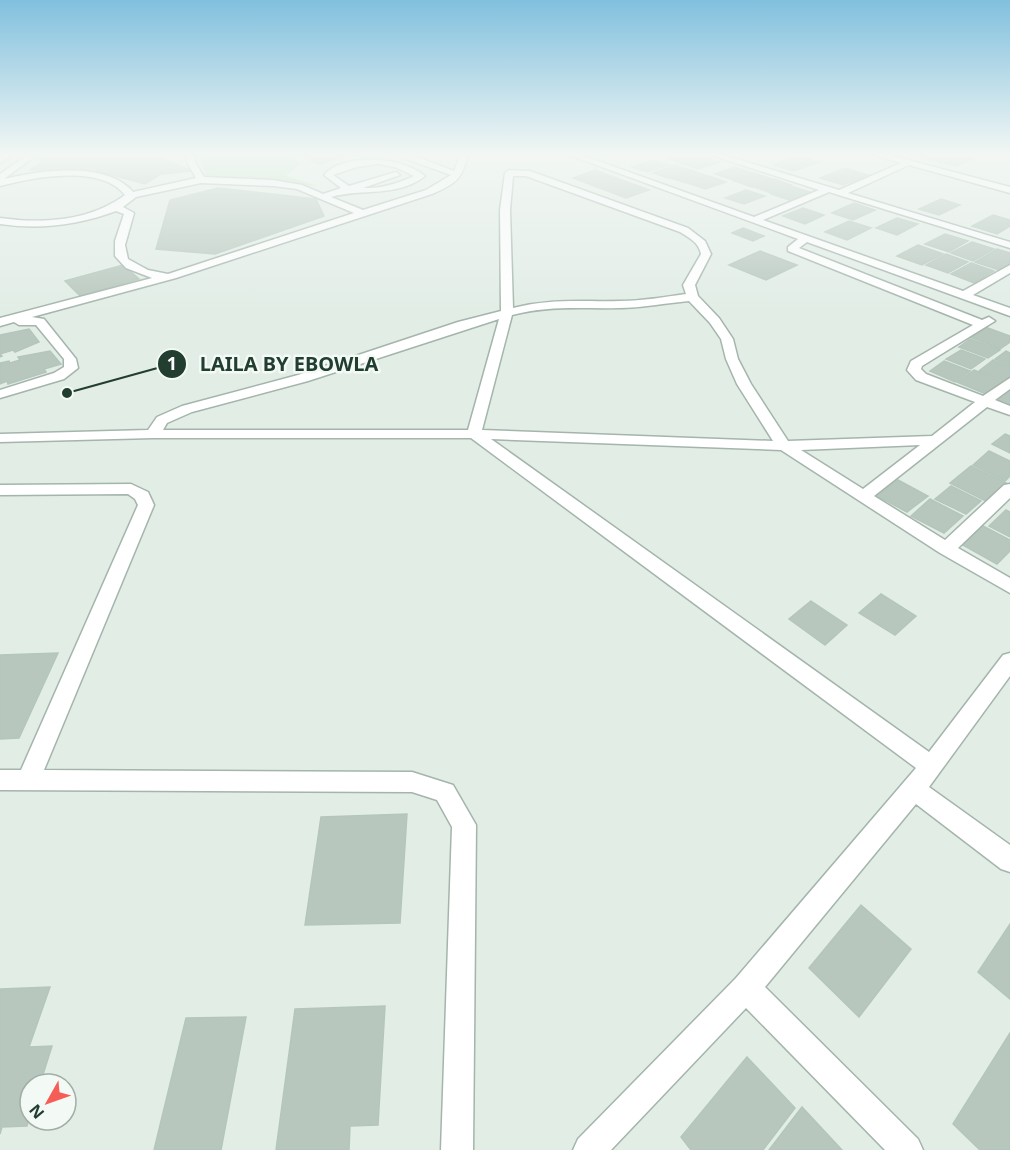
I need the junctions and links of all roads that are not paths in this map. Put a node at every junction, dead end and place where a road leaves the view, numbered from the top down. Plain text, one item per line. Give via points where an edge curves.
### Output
1 (116, 207) joint
2 (348, 207) edge
3 (385, 207) edge
4 (505, 207) edge
5 (622, 207) edge
6 (717, 207) edge
7 (786, 207) edge
8 (885, 207) edge
9 (364, 214) junction
10 (754, 220) junction
11 (0, 221) edge
12 (805, 239) junction
13 (1010, 245) edge
14 (1010, 268) edge
15 (172, 276) junction
16 (692, 297) junction
17 (966, 297) junction
18 (507, 313) junction
19 (1006, 315) edge
20 (0, 323) edge
21 (983, 325) junction
22 (1010, 382) edge
23 (0, 394) edge
24 (985, 401) junction
25 (1010, 411) edge
26 (153, 434) junction
27 (474, 434) junction
28 (0, 438) edge
29 (937, 440) junction
30 (784, 446) junction
31 (1010, 489) edge
32 (0, 490) edge
33 (863, 497) junction
34 (946, 549) junction
35 (1010, 586) edge
36 (1010, 661) edge
37 (931, 766) junction
38 (0, 780) edge
39 (28, 780) junction
40 (914, 789) junction
41 (1010, 860) edge
42 (746, 988) junction
43 (457, 1150) edge
44 (589, 1150) edge
45 (907, 1150) edge

1 - 11 street via 50,223
1 - 15 street via 129,213 118,251 122,259 156,276
2 - 9 street
3 - 9 street
4 - 18 street
5 - 16 street via 684,230 707,248 707,258 689,285
6 - 10 street
7 - 10 street
8 - 13 street
9 - 15 street
10 - 12 street
12 - 17 street
12 - 21 street via 792,249
14 - 17 street
15 - 20 street
16 - 18 street via 621,305 564,303
16 - 30 street via 727,339 744,384
17 - 19 street via 974,308
18 - 26 street via 303,378 187,409 162,420
18 - 27 street
19 - 21 street
20 - 23 street via 39,322 70,359 71,368 59,376
21 - 24 street via 916,364 914,370 921,377
22 - 24 street
24 - 25 street
24 - 29 street
26 - 27 street
26 - 28 street
27 - 30 street
27 - 37 street
29 - 30 street
29 - 33 street
30 - 33 street
31 - 34 street
32 - 39 street via 131,489 142,496 146,505
33 - 34 street
34 - 35 street
36 - 37 street
37 - 40 street
38 - 39 street
39 - 43 street via 412,782 445,792 464,825
40 - 41 street
40 - 42 street
42 - 44 street
42 - 45 street

